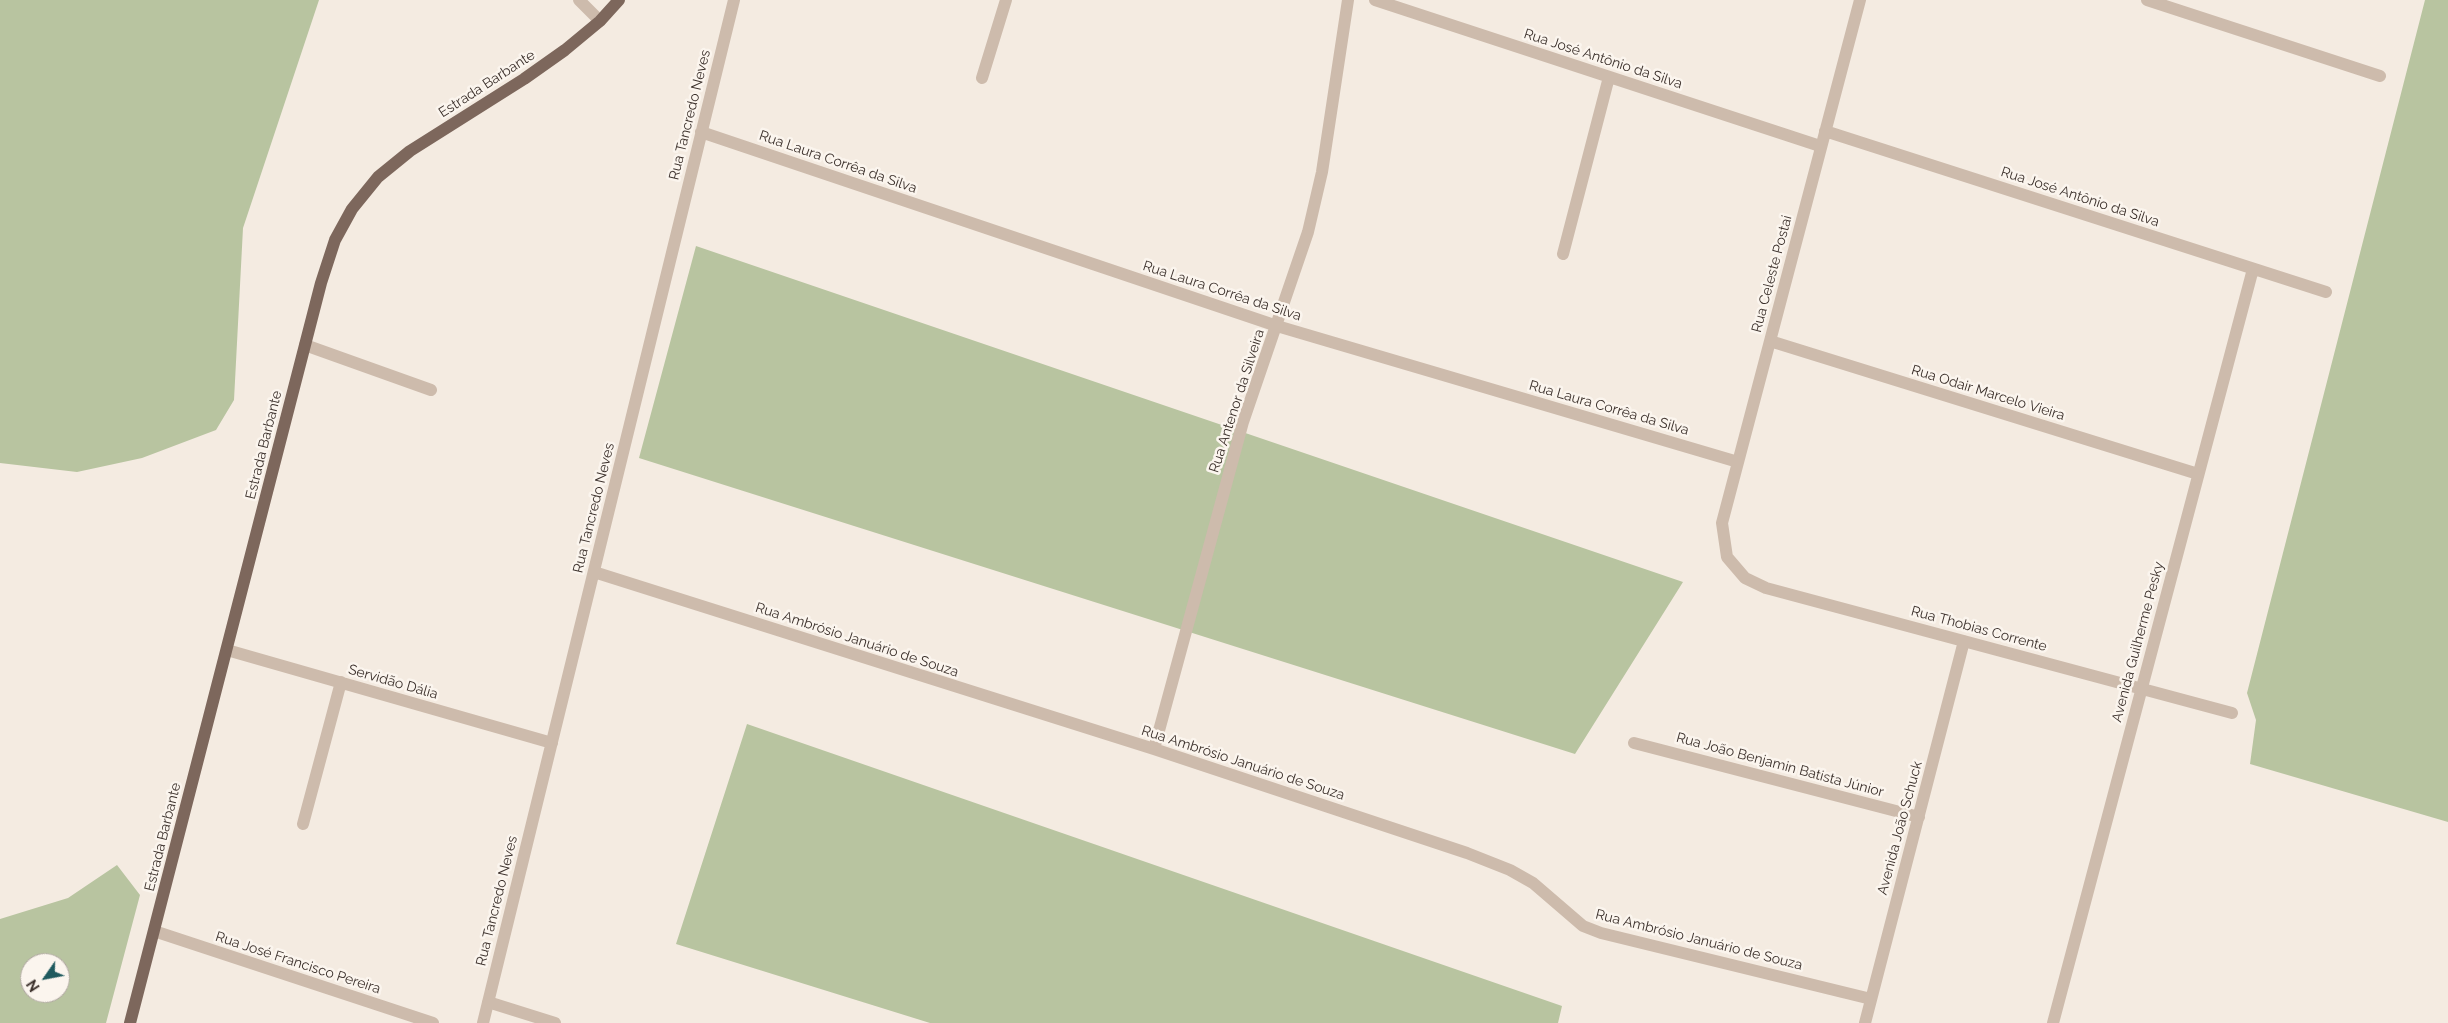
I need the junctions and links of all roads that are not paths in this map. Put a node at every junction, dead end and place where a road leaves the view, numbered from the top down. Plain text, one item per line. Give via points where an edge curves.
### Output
1 (578, 0) edge
2 (619, 0) edge
3 (734, 0) edge
4 (1006, 0) edge
5 (1348, 0) edge
6 (1376, 0) edge
7 (1860, 0) edge
8 (2147, 0) edge
9 (600, 21) junction
10 (2380, 76) dead end
11 (1609, 77) junction
12 (982, 78) dead end
13 (1825, 131) junction
14 (701, 132) junction
15 (1820, 146) junction
16 (1563, 254) dead end
17 (2253, 269) junction
18 (2326, 292) dead end
19 (1277, 326) junction
20 (1770, 341) junction
21 (305, 345) junction
22 (431, 390) dead end
23 (1738, 462) junction
24 (2198, 474) junction
25 (1727, 557) joint
26 (594, 572) junction
27 (1964, 641) junction
28 (227, 650) junction
29 (341, 682) junction
30 (2141, 688) junction
31 (2232, 713) dead end
32 (552, 742) junction
33 (1634, 743) dead end
34 (1154, 750) junction
35 (1918, 817) junction
36 (303, 824) dead end
37 (154, 932) junction
38 (1871, 999) junction
39 (488, 1002) junction
40 (130, 1023) edge
41 (433, 1023) edge
42 (483, 1023) edge
43 (555, 1023) edge
44 (1865, 1023) edge
45 (2052, 1023) edge

1 - 9 street
2 - 9 main road, Estrada Barbante
3 - 14 street, Rua Tancredo Neves
4 - 12 street
5 - 19 street, Rua Antenor da Silveira via 1316,202
6 - 11 street, Rua José Antônio da Silva
7 - 13 street, Rua Celeste Postai
8 - 10 street
9 - 21 main road, Estrada Barbante via 524,79 410,151 378,177 352,209 335,240
11 - 15 street, Rua José Antônio da Silva
11 - 16 street
13 - 15 street, Rua Celeste Postai
13 - 17 street, Rua José Antônio da Silva
14 - 19 street, Rua Laura Corrêa da Silva
14 - 26 street, Rua Tancredo Neves
15 - 20 street, Rua Celeste Postai
17 - 18 street, Rua José Antônio da Silva
17 - 24 street, Avenida Guilherme Pesky
19 - 23 street, Rua Laura Corrêa da Silva
19 - 34 street, Rua Antenor da Silveira via 1243,422
20 - 23 street, Rua Celeste Postai
20 - 24 street, Rua Odair Marcelo Vieira
21 - 22 street
21 - 28 main road, Estrada Barbante
23 - 25 street, Rua Celeste Postai via 1722,522
24 - 30 street, Avenida Guilherme Pesky
25 - 27 street, Rua Thobias Corrente via 1744,578 1766,588
26 - 32 street, Rua Tancredo Neves
26 - 34 street, Rua Ambrósio Januário de Souza
27 - 30 street, Rua Thobias Corrente
27 - 35 street, Avenida João Schuck
28 - 29 street, Servidão Dália
28 - 37 main road, Estrada Barbante
29 - 32 street, Servidão Dália
29 - 36 street
30 - 31 street, Rua Thobias Corrente
30 - 45 street, Avenida Guilherme Pesky
32 - 39 street, Rua Tancredo Neves
33 - 35 street, Rua João Benjamin Batista Júnior
34 - 38 street, Rua Ambrósio Januário de Souza via 1510,870 1533,883 1583,926 1601,933
35 - 38 street, Avenida João Schuck
37 - 40 main road, Estrada Barbante
37 - 41 street, Rua José Francisco Pereira
38 - 44 street, Avenida João Schuck
39 - 42 street, Rua Tancredo Neves
39 - 43 street

